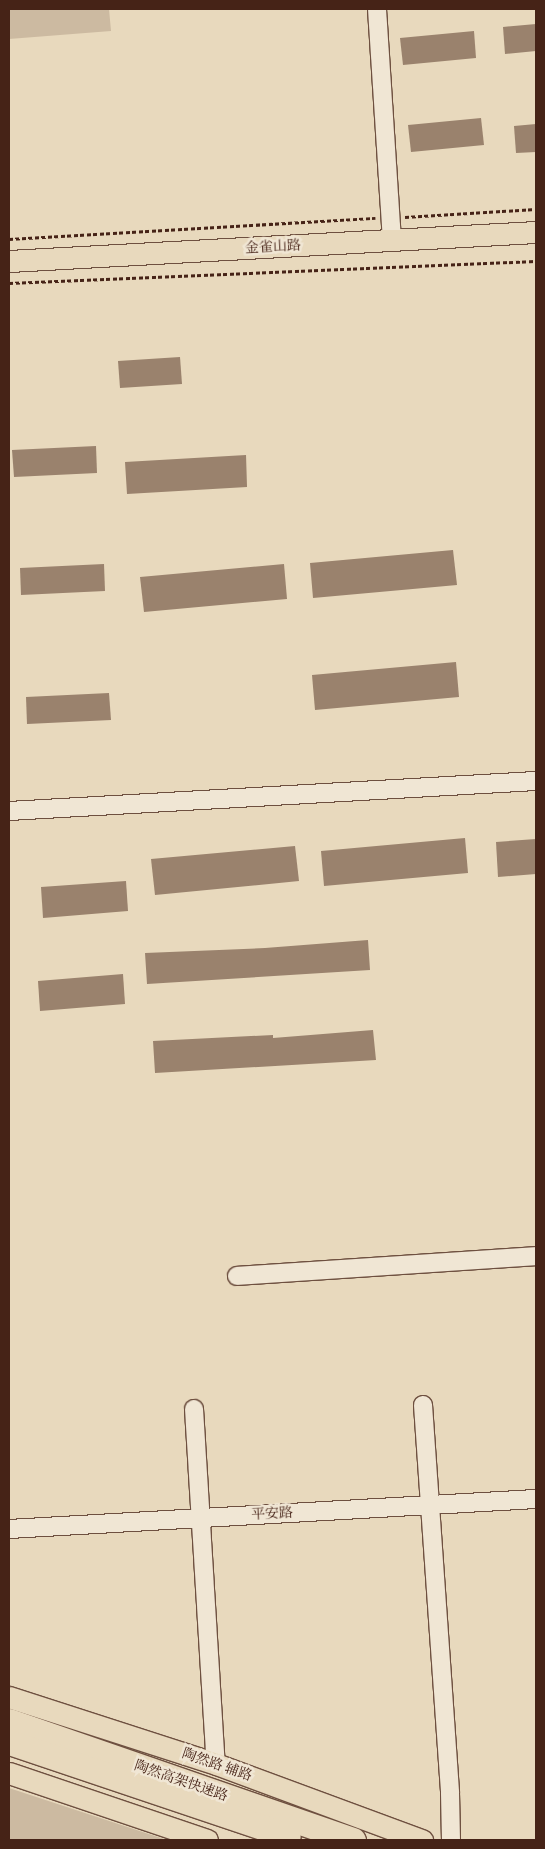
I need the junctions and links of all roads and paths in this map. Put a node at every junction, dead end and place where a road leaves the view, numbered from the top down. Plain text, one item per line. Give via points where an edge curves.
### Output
1 (376, 9) edge
2 (536, 210) edge
3 (390, 218) junction
4 (536, 232) edge
5 (9, 239) edge
6 (392, 240) junction
7 (536, 245) edge
8 (9, 261) edge
9 (536, 261) edge
10 (9, 272) edge
11 (9, 283) edge
12 (536, 781) edge
13 (9, 811) edge
14 (536, 1256) edge
15 (237, 1276) dead end
16 (424, 1405) dead end
17 (194, 1409) dead end
18 (536, 1499) edge
19 (430, 1505) junction
20 (202, 1518) junction
21 (9, 1529) edge
22 (9, 1697) edge
23 (9, 1721) edge
24 (9, 1742) edge
25 (216, 1764) junction
26 (9, 1773) edge
27 (207, 1840) edge
28 (300, 1840) edge
29 (353, 1840) edge
30 (422, 1840) edge
31 (452, 1840) edge

1 - 3 street
2 - 3 path
3 - 5 path
3 - 6 street
4 - 6 main road, 金雀山路
6 - 8 main road, 金雀山路
7 - 10 main road, 金雀山路
9 - 11 path
12 - 13 street
14 - 15 street
16 - 19 street
17 - 20 street
18 - 19 street, 平安路
19 - 20 street, 平安路
19 - 31 street
20 - 21 street, 平安路
20 - 25 street
22 - 25 main road, 陶然路 辅路
23 - 29 highway, 陶然高架快速路
24 - 28 highway, 陶然高架快速路
25 - 30 main road, 陶然路 辅路
26 - 27 main road

